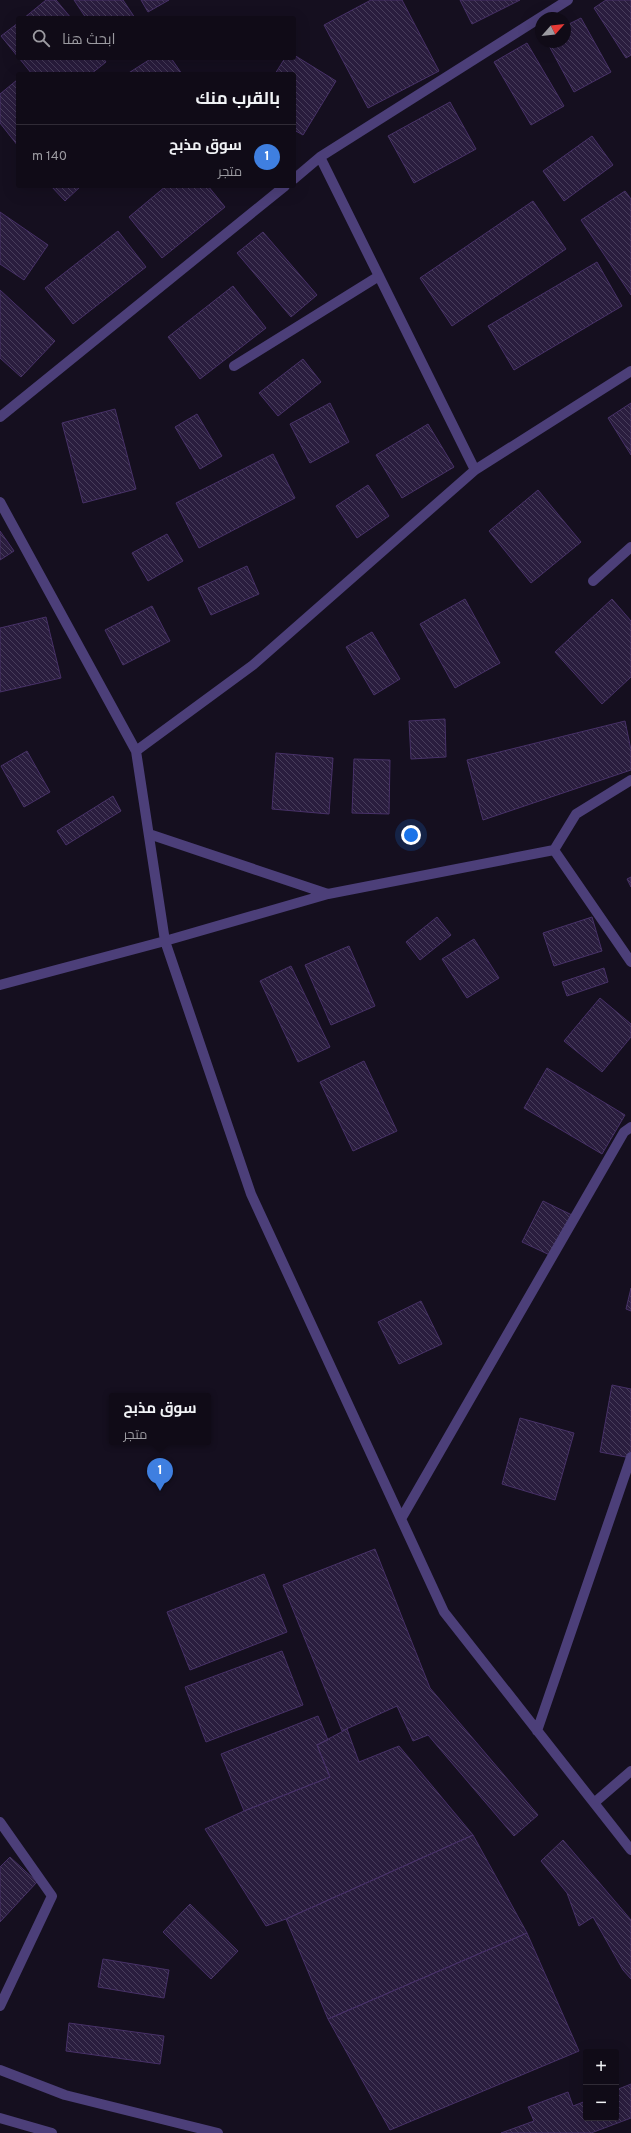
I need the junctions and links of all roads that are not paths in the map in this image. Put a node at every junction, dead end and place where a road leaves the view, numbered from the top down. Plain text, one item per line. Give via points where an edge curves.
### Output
1 (568, 0) edge
2 (320, 157) junction
3 (296, 176) edge
4 (283, 188) edge
5 (379, 276) junction
6 (234, 366) dead end
7 (631, 372) edge
8 (0, 417) edge
9 (475, 470) junction
10 (0, 502) edge
11 (631, 547) edge
12 (593, 581) dead end
13 (136, 751) junction
14 (631, 780) edge
15 (149, 834) junction
16 (554, 850) junction
17 (328, 894) junction
18 (165, 941) junction
19 (631, 962) edge
20 (0, 985) edge
21 (631, 1127) edge
22 (631, 1457) edge
23 (401, 1519) junction
24 (537, 1731) junction
25 (631, 1771) edge
26 (594, 1803) junction
27 (0, 1822) edge
28 (631, 1850) edge
29 (0, 2006) edge
30 (0, 2070) edge
31 (0, 2118) edge
32 (52, 2133) edge
33 (218, 2133) edge

1 - 2 street
2 - 3 street
2 - 5 street
4 - 8 street
5 - 6 street
5 - 9 street
7 - 9 street
9 - 13 street via 253,665
10 - 13 street
11 - 12 street
13 - 15 street
14 - 16 street via 576,814
15 - 17 street
15 - 18 street
16 - 17 street
16 - 19 street
17 - 18 street
18 - 20 street
18 - 23 street via 251,1194
21 - 23 street via 624,1132
22 - 24 street
23 - 24 street via 444,1612
24 - 26 street
25 - 26 street
26 - 28 street
27 - 29 street via 52,1896
30 - 33 street via 65,2095
31 - 32 street

